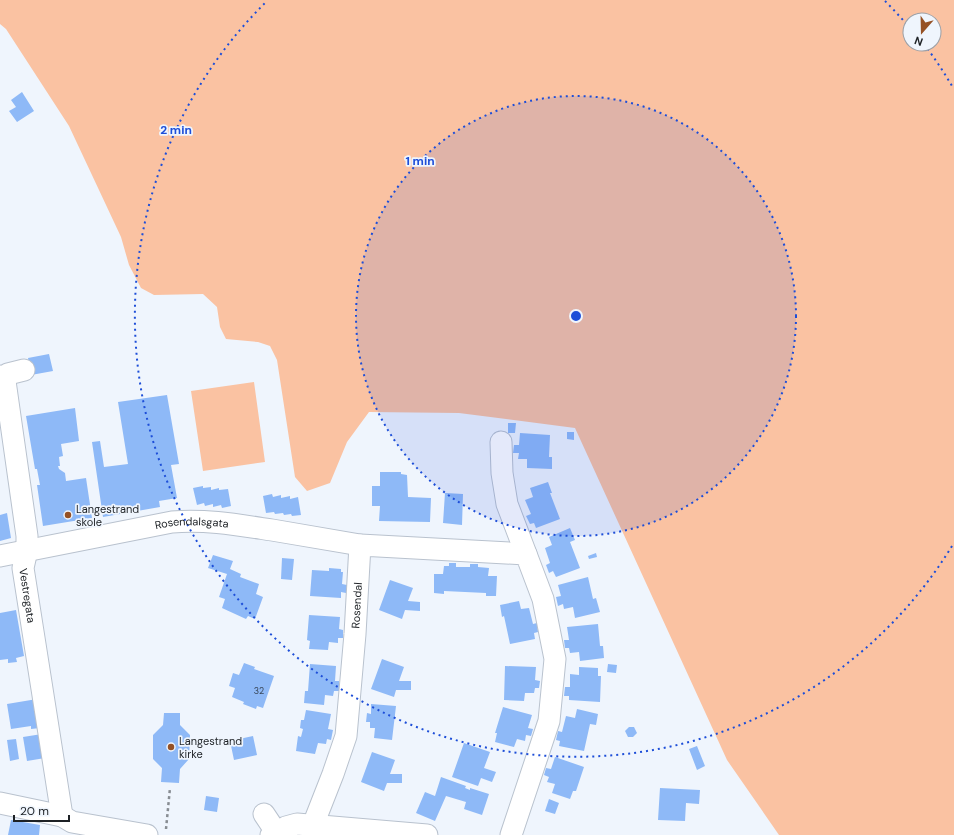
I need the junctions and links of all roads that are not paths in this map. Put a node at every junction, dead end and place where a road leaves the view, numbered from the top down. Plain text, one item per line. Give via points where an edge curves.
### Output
1 (24, 370) dead end
2 (1, 377) edge
3 (501, 442) dead end
4 (360, 545) junction
5 (27, 550) junction
6 (526, 554) junction
7 (0, 556) edge
8 (0, 802) edge
9 (264, 814) dead end
10 (69, 824) edge
11 (312, 825) junction
12 (274, 833) edge
13 (147, 835) edge
14 (427, 835) edge
15 (512, 835) edge

1 - 2 street
2 - 5 street, Vestregata via 5,381
3 - 6 street via 507,504
4 - 5 street, Rosendalsgata via 250,526 188,521
4 - 6 street
4 - 11 street, Rosendal via 346,736 334,774
5 - 7 street, Rosendalsgata
5 - 10 street, Vestregata via 24,568
6 - 15 street via 543,599 555,659 549,721
8 - 10 street
9 - 12 street
10 - 13 street
11 - 12 street via 297,824
11 - 14 street

